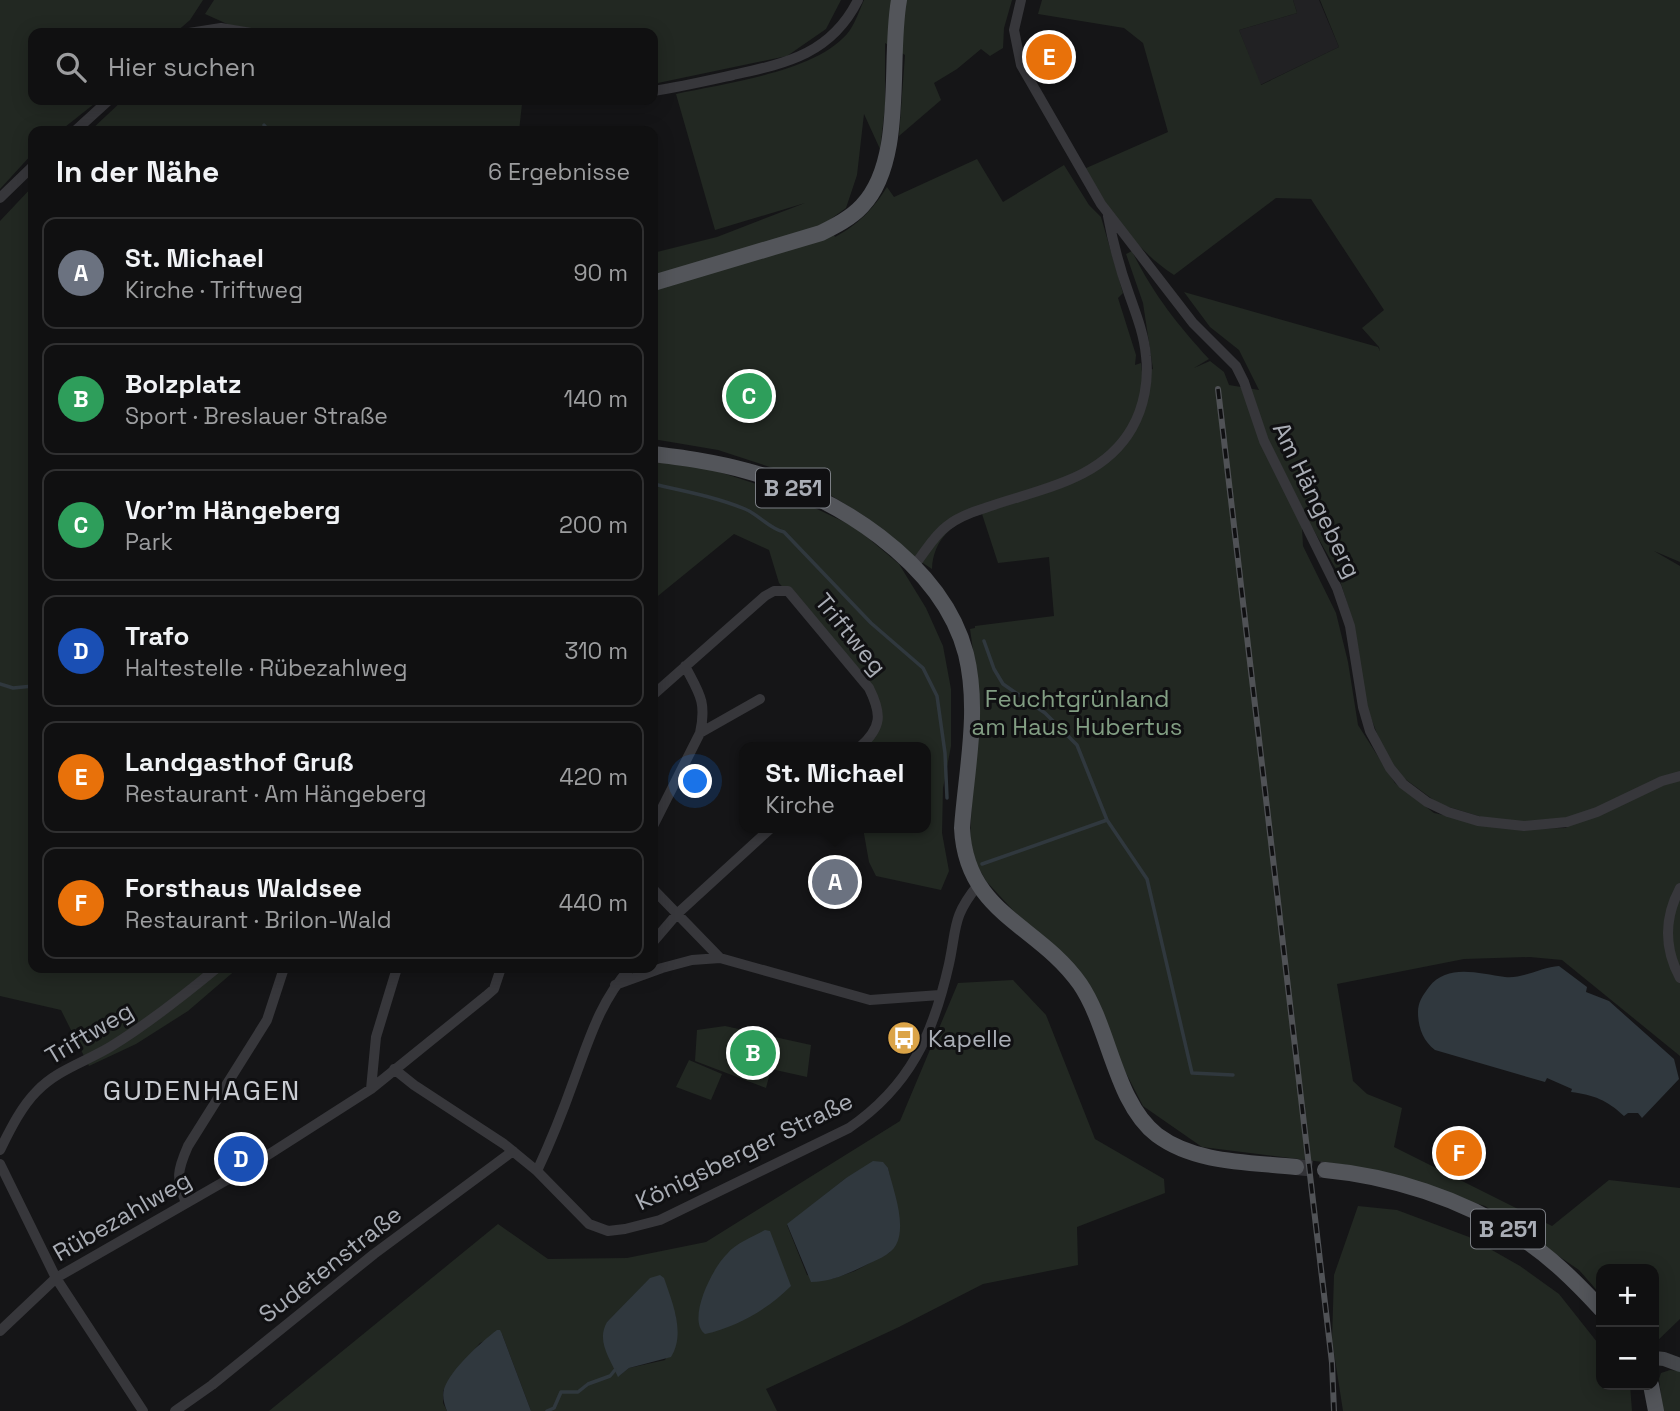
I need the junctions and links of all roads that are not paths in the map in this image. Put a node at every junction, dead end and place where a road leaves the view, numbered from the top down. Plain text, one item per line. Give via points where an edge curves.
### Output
1 (858, 0) edge
2 (899, 0) edge
3 (1021, 0) edge
4 (658, 90) edge
5 (104, 105) edge
6 (81, 126) edge
7 (28, 171) edge
8 (0, 198) edge
9 (1107, 214) junction
10 (658, 282) edge
11 (658, 455) edge
12 (913, 567) junction
13 (685, 666) junction
14 (658, 690) edge
15 (760, 699) dead end
16 (700, 733) junction
17 (865, 742) edge
18 (1680, 776) edge
19 (658, 816) edge
20 (766, 833) edge
21 (978, 885) junction
22 (1680, 888) edge
23 (658, 894) edge
24 (677, 914) junction
25 (658, 936) edge
26 (720, 958) junction
27 (658, 969) edge
28 (210, 973) edge
29 (282, 973) edge
30 (395, 973) edge
31 (499, 973) edge
32 (626, 973) edge
33 (648, 973) edge
34 (1680, 978) edge
35 (615, 985) junction
36 (940, 995) junction
37 (394, 1069) junction
38 (371, 1089) junction
39 (0, 1150) edge
40 (513, 1151) junction
41 (0, 1164) edge
42 (1296, 1167) tunnel mouth
43 (1325, 1170) tunnel mouth
44 (537, 1171) junction
45 (186, 1203) junction
46 (56, 1278) junction
47 (1596, 1304) edge
48 (0, 1331) edge
49 (1659, 1358) edge
50 (1680, 1365) edge
51 (1652, 1390) edge
52 (143, 1411) edge
53 (175, 1411) edge
54 (1656, 1411) edge

1 - 4 street via 836,33 792,61
2 - 10 main road via 887,151 861,207 821,233
3 - 9 street, Am Hängeberg via 1014,30 1021,65
5 - 6 street
7 - 8 street
9 - 12 street via 1146,349 1146,385 1134,424 1117,450 1093,468 947,526
9 - 18 street, Am Hängeberg via 1193,323 1236,366 1264,441 1338,588 1350,626 1367,724 1404,784 1448,812 1537,826 1597,812
11 - 12 main road, B 251 via 749,471 796,489 864,526
12 - 21 main road, B 251 via 939,598 965,653 972,715 962,828 967,864
13 - 14 street, Triftweg
13 - 16 street via 704,708
13 - 17 street, Triftweg via 765,596 774,590 788,590 874,697 878,721
15 - 16 street
16 - 19 street
20 - 24 street
21 - 36 street, Königsberger Straße via 957,916
21 - 42 main road, B 251 via 995,906 1060,960 1082,987 1131,1101 1157,1135 1216,1158
22 - 34 street via 1669,915 1667,936
23 - 24 street
24 - 25 street
24 - 26 street
26 - 27 street
26 - 36 street via 870,1000
28 - 39 street, Triftweg via 136,1030 43,1085 23,1108
29 - 45 street via 267,1020 181,1162 178,1178
30 - 38 street via 376,1037
31 - 37 street, Rübezahlweg via 494,989
32 - 35 street
33 - 35 street
35 - 44 street via 600,1010
36 - 44 street, Königsberger Straße via 916,1060 866,1116 660,1220 616,1230 595,1227
37 - 38 street, Rübezahlweg
37 - 40 street, Königsberger Straße
38 - 45 street, Rübezahlweg
40 - 44 street, Königsberger Straße
40 - 53 street, Sudetenstraße
41 - 46 street
43 - 47 main road, B 251 via 1413,1188 1484,1216 1545,1256
45 - 46 street, Rübezahlweg
46 - 48 street, Rübezahlweg
46 - 52 street
49 - 50 main road
51 - 54 main road

